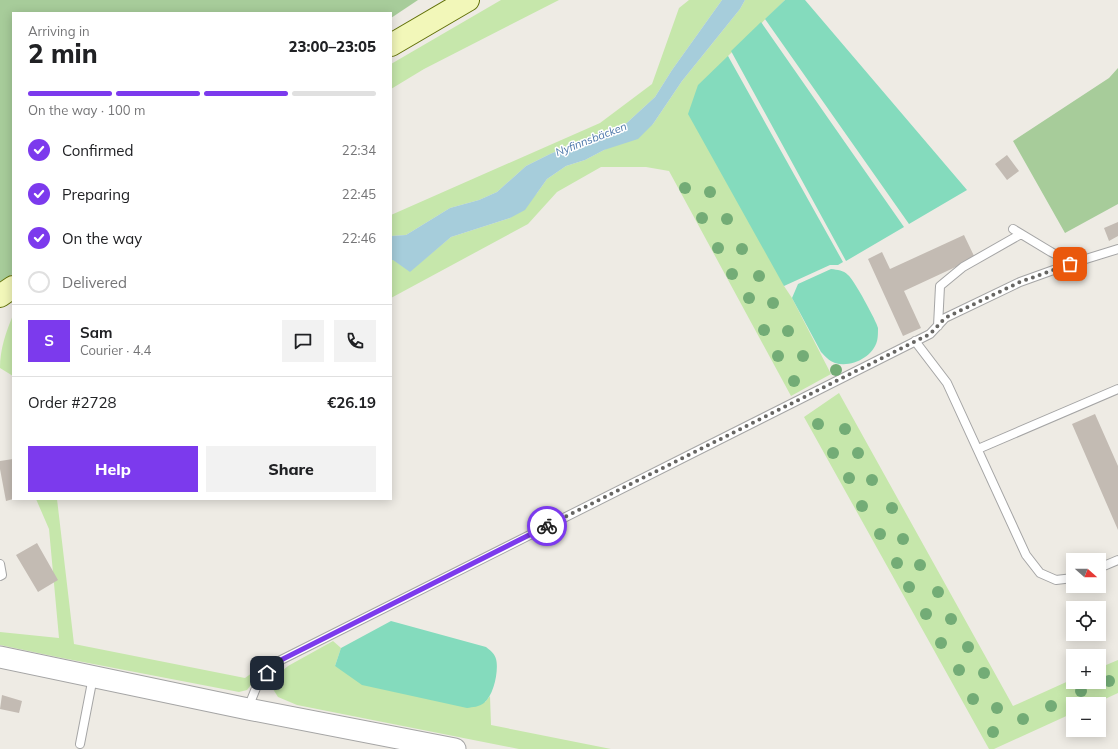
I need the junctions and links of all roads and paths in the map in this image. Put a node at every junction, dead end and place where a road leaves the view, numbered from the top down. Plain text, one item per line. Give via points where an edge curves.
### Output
1 (468, 0) edge
2 (392, 44) edge
3 (1013, 229) dead end
4 (1021, 234) junction
5 (1118, 250) edge
6 (1072, 263) junction
7 (12, 288) edge
8 (0, 296) edge
9 (938, 326) junction
10 (915, 341) junction
11 (1118, 389) edge
12 (978, 449) junction
13 (1118, 560) edge
14 (0, 564) edge
15 (1106, 565) edge
16 (0, 576) edge
17 (1066, 579) edge
18 (0, 656) edge
19 (93, 676) junction
20 (248, 708) junction
21 (80, 744) dead end
22 (455, 749) edge

1 - 2 main road
3 - 4 lane
4 - 6 lane
4 - 9 lane via 963,267 940,286
5 - 6 lane
6 - 9 lane via 1020,282 945,318
7 - 8 main road
9 - 10 lane via 930,334
10 - 12 lane via 947,383
10 - 20 lane via 275,663 258,683
11 - 12 lane
12 - 17 lane via 1026,555 1040,573 1056,580
13 - 15 lane
14 - 16 lane
18 - 19 street
19 - 20 street
19 - 21 lane
20 - 22 street

